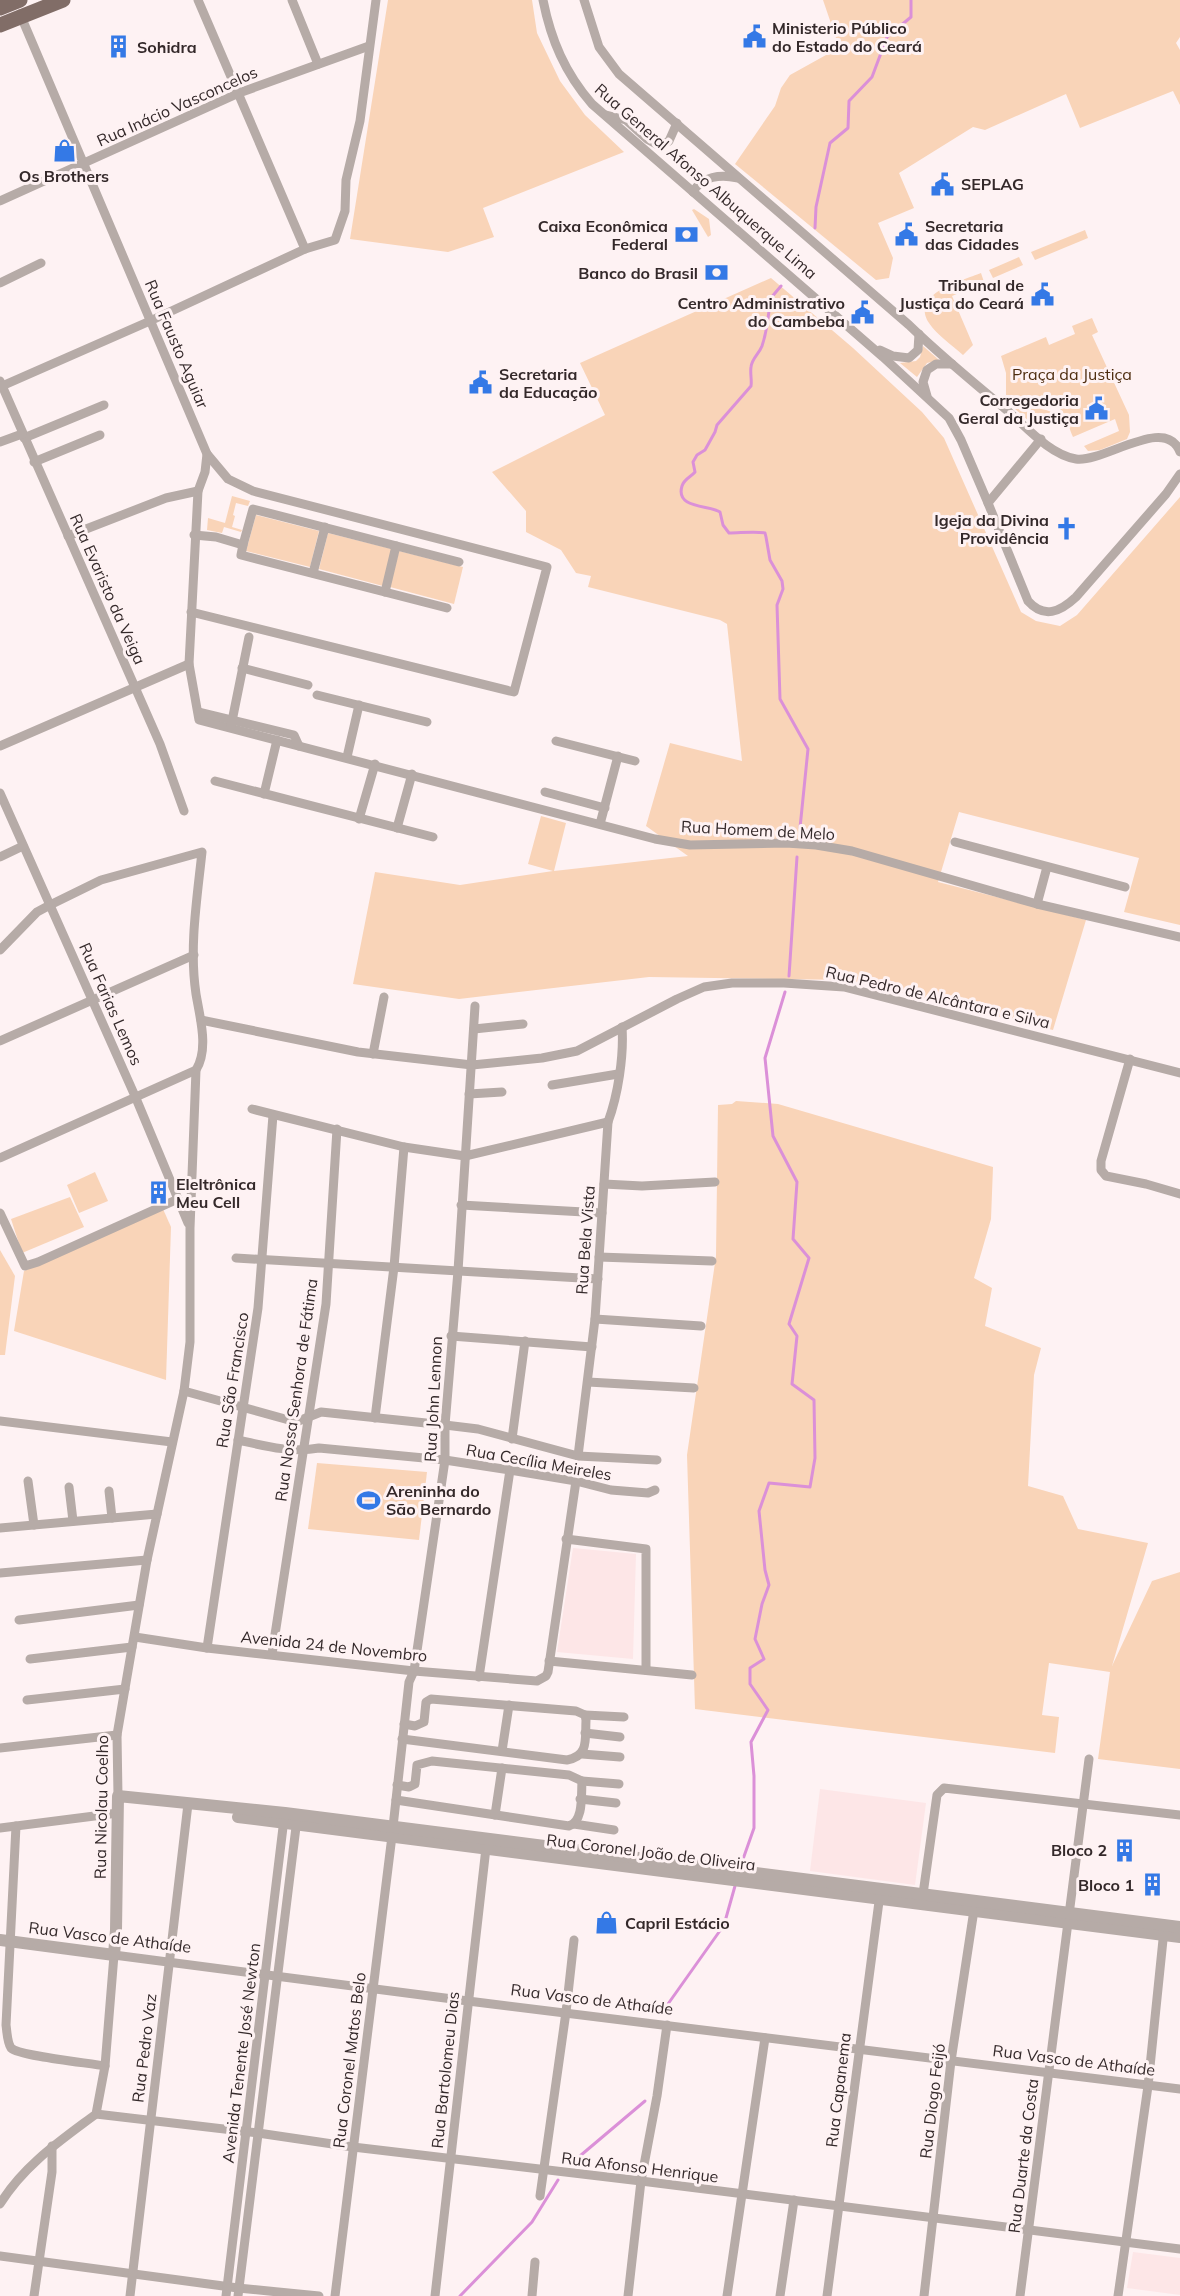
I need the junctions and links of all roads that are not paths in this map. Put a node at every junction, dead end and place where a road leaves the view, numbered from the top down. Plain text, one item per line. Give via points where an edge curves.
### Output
1 (63, 0) edge
2 (198, 0) edge
3 (292, 0) edge
4 (376, 0) edge
5 (543, 0) edge
6 (584, 0) edge
7 (12, 3) edge
8 (21, 17) junction
9 (0, 25) edge
10 (369, 46) junction
11 (318, 64) junction
12 (239, 93) junction
13 (604, 115) junction
14 (677, 123) junction
15 (83, 164) junction
16 (740, 178) junction
17 (693, 192) junction
18 (0, 201) edge
19 (305, 249) junction
20 (41, 263) dead end
21 (0, 283) edge
22 (150, 321) junction
23 (919, 334) junction
24 (870, 345) junction
25 (952, 364) junction
26 (1, 383) edge
27 (927, 396) junction
28 (104, 405) dead end
29 (100, 435) dead end
30 (23, 436) junction
31 (1041, 439) junction
32 (0, 442) edge
33 (1180, 453) edge
34 (207, 454) junction
35 (34, 462) junction
36 (1180, 474) edge
37 (198, 492) junction
38 (988, 503) junction
39 (325, 527) junction
40 (195, 535) junction
41 (68, 536) junction
42 (243, 545) junction
43 (396, 546) junction
44 (459, 561) dead end
45 (313, 573) junction
46 (385, 592) junction
47 (447, 608) dead end
48 (191, 612) junction
49 (249, 637) dead end
50 (189, 664) junction
51 (242, 668) junction
52 (308, 685) dead end
53 (136, 686) junction
54 (317, 695) dead end
55 (359, 705) junction
56 (427, 722) dead end
57 (231, 724) junction
58 (277, 740) junction
59 (556, 741) dead end
60 (0, 746) edge
61 (299, 746) junction
62 (618, 756) junction
63 (346, 757) junction
64 (635, 761) dead end
65 (375, 764) junction
66 (412, 774) junction
67 (215, 781) dead end
68 (545, 792) dead end
69 (0, 793) edge
70 (264, 794) junction
71 (605, 808) junction
72 (184, 811) dead end
73 (359, 819) junction
74 (600, 824) junction
75 (397, 828) junction
76 (433, 837) dead end
77 (955, 842) dead end
78 (23, 846) junction
79 (0, 856) edge
80 (1047, 867) junction
81 (1125, 887) dead end
82 (1037, 904) junction
83 (50, 905) junction
84 (1180, 937) edge
85 (0, 950) edge
86 (194, 955) junction
87 (384, 997) dead end
88 (92, 999) junction
89 (475, 1006) dead end
90 (201, 1020) junction
91 (523, 1024) dead end
92 (622, 1027) junction
93 (474, 1029) junction
94 (0, 1041) edge
95 (373, 1054) junction
96 (1130, 1059) junction
97 (472, 1065) junction
98 (196, 1070) junction
99 (1180, 1072) edge
100 (618, 1074) junction
101 (552, 1085) dead end
102 (502, 1092) dead end
103 (470, 1094) junction
104 (135, 1096) junction
105 (252, 1109) dead end
106 (273, 1115) junction
107 (608, 1122) junction
108 (337, 1129) junction
109 (404, 1147) junction
110 (465, 1156) junction
111 (0, 1158) edge
112 (715, 1182) dead end
113 (604, 1184) junction
114 (1180, 1194) edge
115 (178, 1199) junction
116 (461, 1205) junction
117 (0, 1213) edge
118 (602, 1213) junction
119 (190, 1228) junction
120 (599, 1257) junction
121 (236, 1258) dead end
122 (262, 1260) junction
123 (712, 1261) dead end
124 (329, 1263) junction
125 (394, 1267) junction
126 (458, 1271) junction
127 (598, 1279) junction
128 (595, 1319) junction
129 (701, 1326) dead end
130 (451, 1336) junction
131 (525, 1341) junction
132 (592, 1347) junction
133 (588, 1382) junction
134 (694, 1388) dead end
135 (184, 1390) junction
136 (243, 1407) junction
137 (308, 1416) junction
138 (375, 1418) junction
139 (0, 1421) edge
140 (445, 1425) junction
141 (512, 1439) junction
142 (238, 1440) junction
143 (172, 1442) junction
144 (303, 1451) junction
145 (578, 1456) junction
146 (445, 1460) junction
147 (657, 1460) dead end
148 (510, 1470) junction
149 (28, 1481) dead end
150 (576, 1481) junction
151 (69, 1487) dead end
152 (655, 1490) dead end
153 (110, 1491) dead end
154 (157, 1514) junction
155 (112, 1518) junction
156 (73, 1521) junction
157 (34, 1525) junction
158 (0, 1528) edge
159 (566, 1539) junction
160 (147, 1560) junction
161 (0, 1573) edge
162 (139, 1605) junction
163 (19, 1620) dead end
164 (134, 1642) junction
165 (207, 1648) junction
166 (272, 1653) junction
167 (30, 1659) dead end
168 (549, 1661) junction
169 (646, 1670) junction
170 (414, 1671) junction
171 (692, 1675) dead end
172 (479, 1677) junction
173 (125, 1689) junction
174 (27, 1700) dead end
175 (509, 1705) junction
176 (585, 1715) junction
177 (624, 1717) dead end
178 (404, 1724) junction
179 (585, 1733) junction
180 (117, 1735) junction
181 (620, 1737) dead end
182 (402, 1739) junction
183 (0, 1748) edge
184 (502, 1751) junction
185 (582, 1754) junction
186 (620, 1757) dead end
187 (1089, 1759) dead end
188 (502, 1768) junction
189 (582, 1780) junction
190 (619, 1784) dead end
191 (397, 1785) junction
192 (580, 1799) junction
193 (396, 1800) junction
194 (616, 1803) dead end
195 (1084, 1803) junction
196 (118, 1804) junction
197 (187, 1807) junction
198 (495, 1815) junction
199 (1180, 1815) edge
200 (284, 1818) junction
201 (297, 1819) junction
202 (574, 1824) junction
203 (16, 1826) junction
204 (0, 1828) edge
205 (614, 1830) dead end
206 (392, 1831) junction
207 (486, 1848) junction
208 (880, 1893) junction
209 (923, 1894) junction
210 (974, 1910) junction
211 (1069, 1917) junction
212 (1180, 1927) edge
213 (1164, 1930) junction
214 (1180, 1937) edge
215 (5, 1940) edge
216 (574, 1940) dead end
217 (114, 1954) junction
218 (170, 1962) junction
219 (267, 1974) junction
220 (279, 1976) junction
221 (373, 1988) junction
222 (468, 2001) junction
223 (566, 2012) junction
224 (667, 2025) junction
225 (765, 2038) junction
226 (858, 2049) junction
227 (951, 2061) junction
228 (105, 2066) junction
229 (1048, 2073) junction
230 (1148, 2086) junction
231 (1180, 2089) edge
232 (96, 2114) junction
233 (150, 2121) junction
234 (247, 2131) junction
235 (258, 2133) junction
236 (52, 2146) junction
237 (353, 2147) junction
238 (450, 2157) junction
239 (544, 2171) junction
240 (641, 2181) junction
241 (742, 2195) junction
242 (540, 2196) dead end
243 (794, 2200) junction
244 (0, 2204) edge
245 (838, 2206) junction
246 (933, 2218) junction
247 (1029, 2230) junction
248 (1125, 2242) junction
249 (1180, 2250) edge
250 (0, 2256) edge
251 (38, 2262) junction
252 (535, 2262) dead end
253 (132, 2274) junction
254 (226, 2291) edge
255 (238, 2292) edge
256 (34, 2296) edge
257 (130, 2296) edge
258 (319, 2296) edge
259 (335, 2296) edge
260 (435, 2296) edge
261 (532, 2296) edge
262 (628, 2296) edge
263 (727, 2296) edge
264 (780, 2296) edge
265 (828, 2296) edge
266 (924, 2296) edge
267 (1020, 2296) edge
268 (1118, 2296) edge

1 - 8 main road
2 - 12 street
3 - 11 street
4 - 10 street
5 - 13 street, Rua General Afonso Albuquerque Lima via 553,41 564,64 578,87
6 - 14 street, Rua General Afonso Albuquerque Lima via 605,57 633,87
7 - 8 street, Rua Fausto Aguiar
8 - 9 main road
8 - 15 street, Rua Fausto Aguiar
10 - 11 street, Rua Inácio Vasconcelos
10 - 19 street via 360,121 346,180 345,211 334,240
11 - 12 street, Rua Inácio Vasconcelos
12 - 15 street, Rua Inácio Vasconcelos
12 - 19 street
13 - 14 street via 626,120 660,146 669,141
13 - 17 street, Rua General Afonso Albuquerque Lima
14 - 16 street, Rua General Afonso Albuquerque Lima
15 - 18 street, Rua Inácio Vasconcelos
15 - 22 street, Rua Fausto Aguiar
16 - 17 street via 712,178
16 - 23 street, Rua General Afonso Albuquerque Lima
17 - 24 street, Rua General Afonso Albuquerque Lima
19 - 22 street
20 - 21 street
22 - 26 street
22 - 34 street, Rua Fausto Aguiar
23 - 24 street via 918,350 909,358 893,356
23 - 25 street, Rua General Afonso Albuquerque Lima
24 - 27 street, Rua General Afonso Albuquerque Lima
25 - 27 street via 936,364 927,370 923,382
25 - 31 street, Rua General Afonso Albuquerque Lima
26 - 30 street, Rua Evaristo da Veiga
27 - 38 street, Rua General Afonso Albuquerque Lima via 950,418
28 - 30 street
29 - 35 street
30 - 32 street
30 - 35 street, Rua Evaristo da Veiga
31 - 33 street, Rua General Afonso Albuquerque Lima via 1054,450 1076,459 1089,459 1157,436 1172,441
31 - 38 street
34 - 37 street via 206,472
34 - 48 street, Rua Fausto Aguiar via 228,479 253,491 547,567 514,692
35 - 41 street, Rua Evaristo da Veiga
36 - 38 street, Rua General Afonso Albuquerque Lima via 1076,597 1050,613 1037,610 1028,601
37 - 40 street
37 - 41 street via 166,498
39 - 42 street via 252,509
39 - 43 street
39 - 45 street
40 - 42 street
40 - 48 street
41 - 53 street, Rua Evaristo da Veiga
42 - 45 street via 241,555
43 - 44 street
43 - 46 street
45 - 46 street
46 - 47 street
48 - 50 street
49 - 51 street
50 - 53 street
50 - 57 street, Rua Homem de Melo via 199,716
51 - 52 street
51 - 57 street
53 - 60 street
53 - 72 street, Rua Evaristo da Veiga
54 - 55 street
55 - 56 street
55 - 63 street
57 - 58 street, Rua Homem de Melo
57 - 61 street, Rua Homem de Melo via 294,735
58 - 61 street, Rua Homem de Melo
58 - 70 street
59 - 62 street
61 - 63 street, Rua Homem de Melo
62 - 64 street
62 - 71 street
63 - 65 street, Rua Homem de Melo
65 - 66 street, Rua Homem de Melo
65 - 73 street
66 - 74 street, Rua Homem de Melo
66 - 75 street
67 - 70 street
68 - 71 street
69 - 78 street, Rua Farias Lemos
70 - 73 street
71 - 74 street
73 - 75 street
74 - 82 street, Rua Homem de Melo via 690,845 786,843 852,851
75 - 76 street
77 - 80 street
78 - 79 street
78 - 83 street, Rua Farias Lemos
80 - 81 street
80 - 82 street
82 - 84 street, Rua Homem de Melo
83 - 85 street via 37,912
83 - 86 street via 102,880 202,852
83 - 88 street, Rua Farias Lemos
86 - 88 street
86 - 90 street
87 - 95 street
88 - 94 street
88 - 104 street, Rua Farias Lemos
89 - 93 street, Rua John Lennon
90 - 95 street, Rua Pedro de Alcântara e Silva
90 - 98 street via 202,1055
91 - 93 street
92 - 96 street, Rua Pedro de Alcântara e Silva via 704,987 807,983 844,987
92 - 97 street, Rua Pedro de Alcântara e Silva via 565,1055
92 - 100 street, Rua Bela Vista
93 - 97 street, Rua John Lennon
95 - 97 street, Rua Pedro de Alcântara e Silva
96 - 99 street, Rua Pedro de Alcântara e Silva
96 - 114 street via 1101,1170 1112,1178
97 - 103 street, Rua John Lennon
98 - 104 street
98 - 119 street
100 - 101 street
100 - 107 street, Rua Bela Vista
102 - 103 street
103 - 110 street, Rua John Lennon
104 - 111 street
104 - 115 street, Rua Farias Lemos
105 - 106 street
106 - 108 street
106 - 122 street, Rua São Francisco
107 - 110 street
107 - 113 street, Rua Bela Vista
108 - 109 street
108 - 124 street, Rua Nossa Senhora de Fátima
109 - 110 street
109 - 125 street
110 - 116 street, Rua John Lennon
112 - 113 street
113 - 118 street, Rua Bela Vista
115 - 117 street via 38,1262 23,1264
115 - 119 street, Rua Farias Lemos
116 - 118 street
116 - 126 street, Rua John Lennon
118 - 120 street, Rua Bela Vista
119 - 135 street, Rua Nicolau Coelho via 190,1342
120 - 123 street
120 - 127 street, Rua Bela Vista
121 - 122 street
122 - 124 street
122 - 136 street, Rua São Francisco
124 - 125 street
124 - 137 street, Rua Nossa Senhora de Fátima
125 - 126 street
125 - 138 street
126 - 127 street
126 - 130 street, Rua John Lennon
127 - 128 street, Rua Bela Vista
128 - 129 street
128 - 132 street, Rua Bela Vista
130 - 131 street
130 - 140 street, Rua John Lennon
131 - 132 street
131 - 141 street
132 - 133 street, Rua Bela Vista
133 - 134 street
133 - 145 street, Rua Bela Vista
135 - 136 street, Rua Cecília Meireles
135 - 143 street, Rua Nicolau Coelho
136 - 137 street, Rua Cecília Meireles via 296,1422
136 - 142 street, Rua São Francisco
137 - 138 street, Rua Cecília Meireles via 321,1412
137 - 144 street, Rua Nossa Senhora de Fátima
138 - 140 street, Rua Cecília Meireles
139 - 143 street
140 - 141 street, Rua Cecília Meireles
140 - 146 street, Rua John Lennon
141 - 145 street, Rua Cecília Meireles
142 - 144 street, Rua Cecília Meireles
142 - 165 street, Rua São Francisco
143 - 154 street, Rua Nicolau Coelho
144 - 146 street, Rua Cecília Meireles via 320,1448
144 - 166 street, Rua Nossa Senhora de Fátima
145 - 147 street, Rua Cecília Meireles
146 - 148 street, Rua Cecília Meireles
146 - 170 street, Rua John Lennon
148 - 150 street, Rua Cecília Meireles
148 - 172 street
149 - 157 street
150 - 152 street, Rua Cecília Meireles via 611,1490
150 - 159 street
151 - 156 street
153 - 155 street
154 - 155 street
154 - 160 street, Rua Nicolau Coelho
155 - 156 street
156 - 157 street
157 - 158 street
159 - 168 street
159 - 169 street via 646,1549
160 - 161 street
160 - 162 street, Rua Nicolau Coelho
162 - 163 street
162 - 164 street, Rua Nicolau Coelho
164 - 165 street, Avenida 24 de Novembro
164 - 167 street, Avenida 24 de Novembro
164 - 173 street, Rua Nicolau Coelho
165 - 166 street, Avenida 24 de Novembro
166 - 170 street, Avenida 24 de Novembro
168 - 169 street
168 - 172 street, Avenida 24 de Novembro via 546,1676 537,1681
169 - 171 street
170 - 172 street, Avenida 24 de Novembro
170 - 178 street, Rua John Lennon
173 - 174 street
173 - 180 street, Rua Nicolau Coelho
175 - 176 street
175 - 178 street via 431,1699 426,1702 424,1722 415,1726
175 - 184 street
176 - 177 street
176 - 179 street
178 - 182 street, Rua John Lennon
179 - 181 street
179 - 185 street
180 - 183 street
180 - 196 street, Rua Nicolau Coelho
182 - 184 street
182 - 191 street, Rua John Lennon
184 - 185 street via 567,1760
185 - 186 street
187 - 195 street, Rua Duarte da Costa
188 - 189 street via 569,1775
188 - 191 street via 432,1761 417,1765 415,1784
188 - 198 street
189 - 190 street
189 - 192 street
191 - 193 street, Rua John Lennon
192 - 194 street
192 - 202 street via 579,1819
193 - 198 street
193 - 206 street, Rua John Lennon
195 - 199 street
195 - 209 street via 940,1790
195 - 211 street, Rua Duarte da Costa
196 - 197 street, Rua Coronel João de Oliveira
196 - 203 street, Rua Coronel João de Oliveira
196 - 217 street, Rua Nicolau Coelho
197 - 200 street, Rua Coronel João de Oliveira
197 - 218 street, Rua Pedro Vaz
198 - 202 street
200 - 201 street, Rua Coronel João de Oliveira
200 - 219 street, Avenida Tenente José Newton
201 - 206 street, Rua Coronel João de Oliveira
201 - 220 street, Avenida Tenente José Newton
202 - 205 street
203 - 204 street, Rua Coronel João de Oliveira
203 - 215 street
206 - 207 street, Rua Coronel João de Oliveira
206 - 208 street, Rua Coronel João de Oliveira
206 - 221 street, Rua Coronel Matos Belo
207 - 208 street, Rua Coronel João de Oliveira
207 - 222 street, Rua Bartolomeu Dias
208 - 209 street, Rua Coronel João de Oliveira
208 - 210 street, Rua Coronel João de Oliveira
208 - 226 street, Rua Capanema
209 - 211 street, Rua Coronel João de Oliveira
210 - 211 street, Rua Coronel João de Oliveira
210 - 227 street, Rua Diogo Feijó
211 - 213 street, Rua Coronel João de Oliveira
211 - 229 street, Rua Duarte da Costa
212 - 213 street, Rua Coronel João de Oliveira
213 - 214 street, Rua Coronel João de Oliveira
213 - 230 street
215 - 217 street, Rua Vasco de Athaíde
215 - 228 street via 6,2025 13,2050
216 - 223 street
217 - 218 street, Rua Vasco de Athaíde
217 - 228 street, Rua Nicolau Coelho
218 - 219 street, Rua Vasco de Athaíde
218 - 233 street, Rua Pedro Vaz
219 - 220 street, Rua Vasco de Athaíde
219 - 234 street, Avenida Tenente José Newton
220 - 221 street, Rua Vasco de Athaíde
220 - 235 street, Avenida Tenente José Newton
221 - 222 street, Rua Vasco de Athaíde
221 - 237 street, Rua Coronel Matos Belo
222 - 223 street, Rua Vasco de Athaíde
222 - 238 street, Rua Bartolomeu Dias
223 - 224 street, Rua Vasco de Athaíde
223 - 239 street
224 - 225 street, Rua Vasco de Athaíde
224 - 240 street
225 - 226 street, Rua Vasco de Athaíde
225 - 241 street
226 - 227 street, Rua Vasco de Athaíde
226 - 245 street, Rua Capanema
227 - 229 street, Rua Vasco de Athaíde
227 - 246 street, Rua Diogo Feijó
228 - 232 street, Rua Nicolau Coelho
229 - 230 street, Rua Vasco de Athaíde
229 - 247 street, Rua Duarte da Costa
230 - 231 street, Rua Vasco de Athaíde
230 - 248 street
232 - 233 street, Rua Afonso Henrique
232 - 236 street
233 - 234 street, Rua Afonso Henrique
233 - 253 street, Rua Pedro Vaz
234 - 235 street, Rua Afonso Henrique
234 - 254 street, Avenida Tenente José Newton
235 - 237 street, Rua Afonso Henrique
235 - 255 street, Avenida Tenente José Newton
236 - 244 street
236 - 251 street via 52,2172
237 - 238 street, Rua Afonso Henrique
237 - 259 street, Rua Coronel Matos Belo
238 - 239 street, Rua Afonso Henrique
238 - 260 street, Rua Bartolomeu Dias
239 - 240 street, Rua Afonso Henrique
239 - 242 street
240 - 241 street, Rua Afonso Henrique
240 - 262 street
241 - 243 street, Rua Afonso Henrique
241 - 263 street
243 - 245 street, Rua Afonso Henrique
243 - 264 street
245 - 246 street, Rua Afonso Henrique
245 - 265 street, Rua Capanema
246 - 247 street, Rua Afonso Henrique
246 - 266 street, Rua Diogo Feijó
247 - 248 street, Rua Afonso Henrique
247 - 267 street, Rua Duarte da Costa
248 - 249 street, Rua Afonso Henrique
248 - 268 street
250 - 251 street
251 - 253 street
251 - 256 street
252 - 261 street
253 - 254 street
253 - 257 street, Rua Pedro Vaz
254 - 255 street
255 - 258 street

